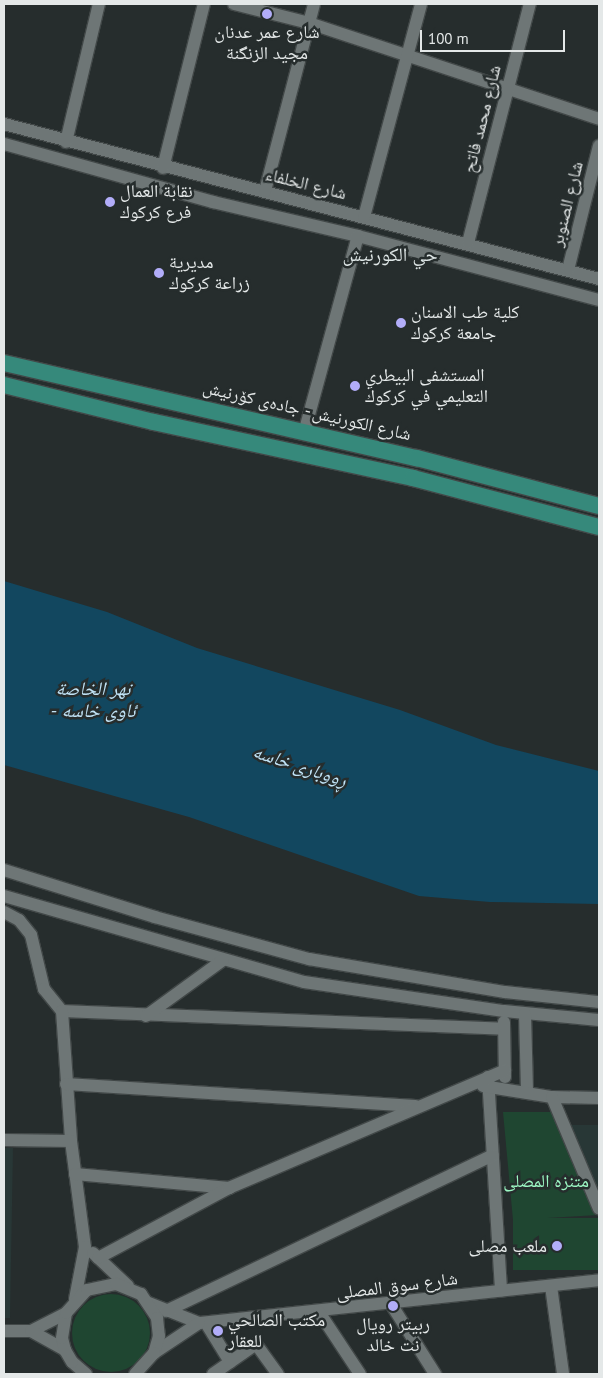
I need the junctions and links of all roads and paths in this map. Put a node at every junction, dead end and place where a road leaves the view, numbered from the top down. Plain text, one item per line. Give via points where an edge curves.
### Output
1 (99, 4) edge
2 (204, 4) edge
3 (234, 4) edge
4 (314, 4) edge
5 (421, 4) edge
6 (530, 4) edge
7 (310, 22) junction
8 (407, 55) junction
9 (507, 87) junction
10 (599, 119) edge
11 (4, 124) edge
12 (66, 142) junction
13 (4, 144) edge
14 (599, 146) edge
15 (164, 168) junction
16 (265, 191) junction
17 (318, 205) junction
18 (364, 217) junction
19 (312, 225) junction
20 (358, 236) junction
21 (468, 243) junction
22 (568, 270) junction
23 (599, 279) edge
24 (599, 300) edge
25 (4, 363) edge
26 (4, 385) edge
27 (304, 433) junction
28 (469, 471) junction
29 (502, 480) junction
30 (464, 492) junction
31 (496, 500) junction
32 (599, 506) edge
33 (599, 527) edge
34 (4, 870) edge
35 (4, 896) edge
36 (4, 912) edge
37 (222, 960) junction
38 (599, 1002) edge
39 (62, 1011) junction
40 (504, 1012) junction
41 (525, 1014) junction
42 (146, 1016) junction
43 (599, 1020) edge
44 (504, 1029) junction
45 (505, 1070) junction
46 (488, 1082) junction
47 (66, 1084) junction
48 (505, 1089) junction
49 (527, 1093) junction
50 (552, 1097) junction
51 (599, 1098) edge
52 (419, 1106) junction
53 (4, 1140) edge
54 (71, 1141) junction
55 (492, 1155) junction
56 (75, 1174) junction
57 (229, 1188) junction
58 (599, 1209) edge
59 (85, 1247) junction
60 (98, 1258) junction
61 (599, 1280) edge
62 (585, 1282) junction
63 (551, 1286) junction
64 (130, 1288) junction
65 (599, 1288) edge
66 (501, 1291) junction
67 (75, 1299) junction
68 (149, 1303) junction
69 (391, 1304) junction
70 (166, 1311) junction
71 (319, 1312) junction
72 (66, 1313) junction
73 (202, 1323) junction
74 (4, 1331) edge
75 (31, 1331) junction
76 (65, 1350) junction
77 (151, 1358) junction
78 (230, 1362) junction
79 (86, 1374) edge
80 (135, 1374) edge
81 (156, 1374) edge
82 (213, 1374) edge
83 (278, 1374) edge
84 (360, 1374) edge
85 (435, 1374) edge
86 (563, 1374) edge

1 - 12 street
2 - 15 street
3 - 7 street
4 - 7 street
5 - 8 street
6 - 9 street, شارع محمد فاتح
7 - 8 street
7 - 16 street
8 - 9 street
8 - 18 street
9 - 10 street
9 - 21 street, شارع محمد فاتح
11 - 12 street, شارع الخلفاء
12 - 15 street, شارع الخلفاء
13 - 19 street via 213,202
14 - 22 street, شارع الصنوبر
15 - 16 street, شارع الخلفاء
16 - 17 street, شارع الخلفاء
17 - 18 street, شارع الخلفاء
17 - 19 street
18 - 21 street, شارع الخلفاء
19 - 20 street
20 - 24 street
20 - 27 street
21 - 22 street, شارع الخلفاء
22 - 23 street, شارع الخلفاء
25 - 27 main road, شارع الكورنيش - جادەی کۆرنیش
26 - 30 main road
27 - 28 main road, شارع الكورنيش - جادەی کۆرنیش
28 - 29 main road, شارع الكورنيش - جادەی کۆرنیش
28 - 30 main road
29 - 31 main road
29 - 32 main road, شارع الكورنيش - جادەی کۆرنیش
30 - 31 main road
31 - 33 main road
34 - 38 street via 155,917 309,959 505,992
35 - 37 street
36 - 39 street via 19,920 32,935 44,989
37 - 40 street via 304,982
37 - 42 street
39 - 42 street
39 - 47 street
40 - 41 street
40 - 44 street
41 - 43 street
41 - 49 street
42 - 44 street
44 - 45 street
45 - 46 street
45 - 48 street
46 - 48 street
46 - 52 street via 470,1085
46 - 55 street
47 - 52 street
47 - 54 street
48 - 49 street
49 - 50 street
50 - 51 street
50 - 58 street
52 - 57 street
53 - 54 street
54 - 56 street
55 - 66 street
55 - 70 street
56 - 57 street
56 - 59 street
57 - 60 street
59 - 60 street, شارع سوق المصلى
59 - 67 street
60 - 64 street, شارع سوق المصلى
61 - 62 street, شارع سوق المصلى
62 - 63 street, شارع سوق المصلى
62 - 65 street
63 - 66 street, شارع سوق المصلى
63 - 86 street
64 - 67 street via 101,1285
64 - 68 street, شارع سوق المصلى
66 - 69 street, شارع سوق المصلى
67 - 72 street
68 - 70 street, شارع سوق المصلى
68 - 77 street via 157,1318 159,1336
69 - 71 street, شارع سوق المصلى
69 - 85 street
70 - 73 street, شارع سوق المصلى
71 - 73 street, شارع سوق المصلى
71 - 84 street
72 - 75 street
72 - 76 street via 62,1332
73 - 77 street, شارع سوق المصلى
73 - 78 street
74 - 75 street
75 - 76 street
76 - 79 street via 72,1362
77 - 80 street, شارع سوق المصلى
77 - 81 street
78 - 82 street
78 - 83 street via 256,1344

